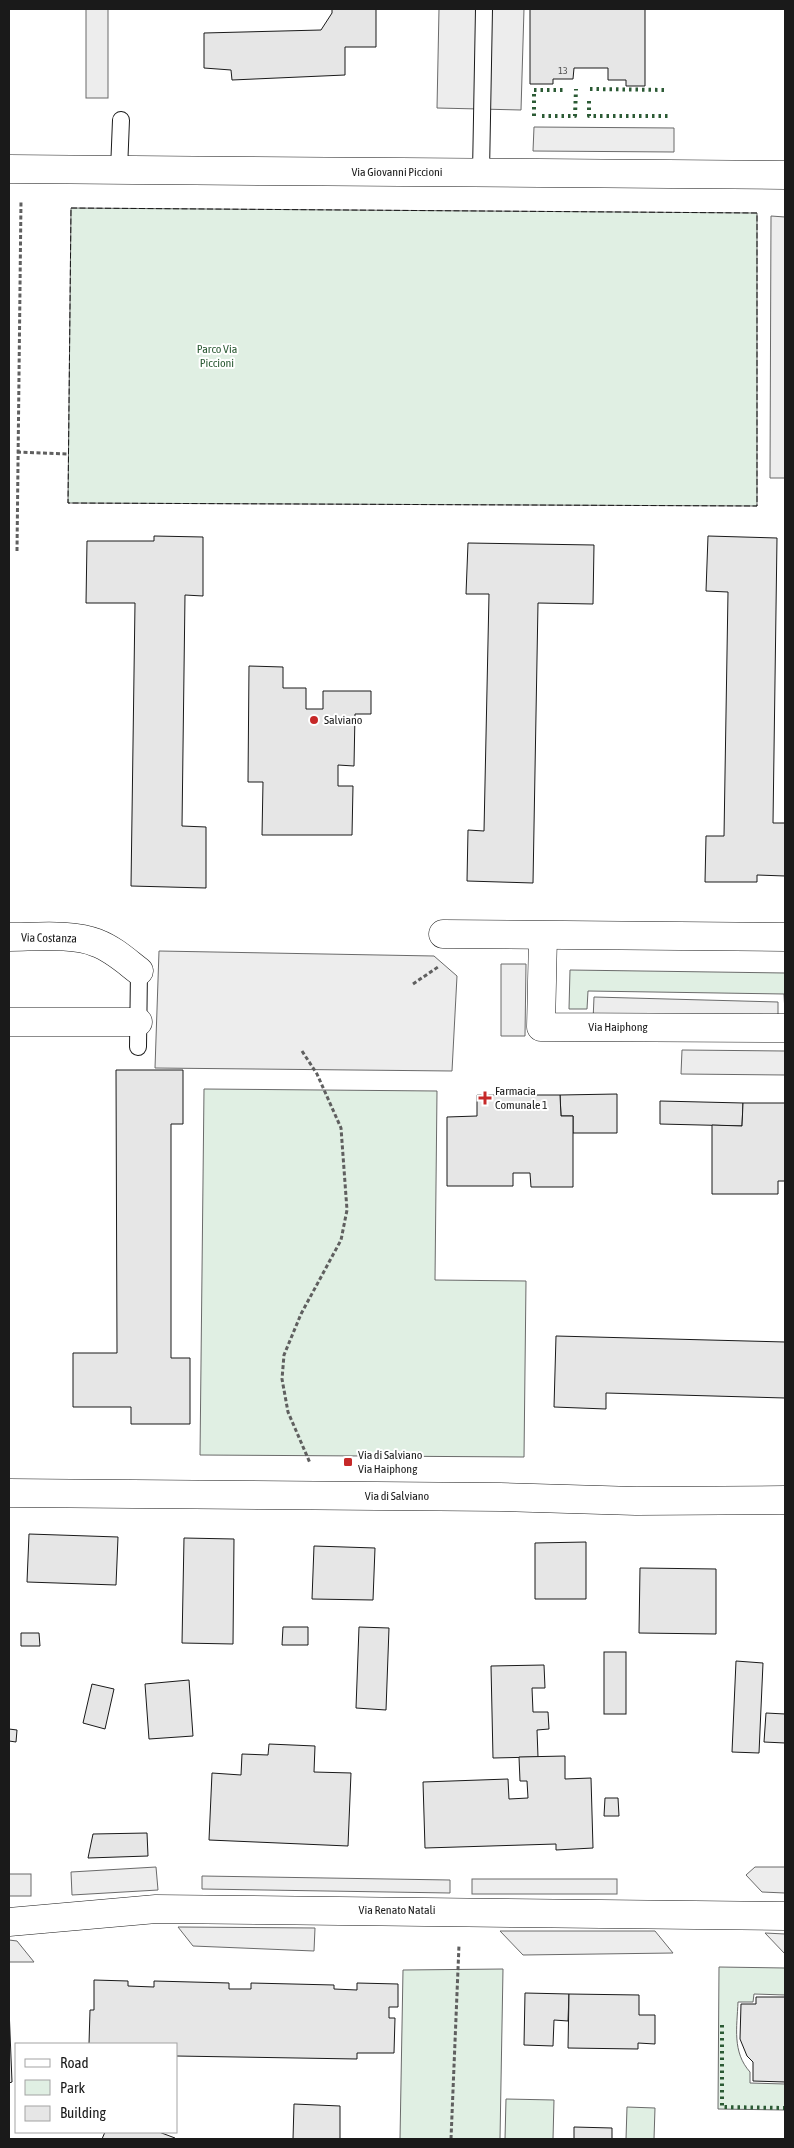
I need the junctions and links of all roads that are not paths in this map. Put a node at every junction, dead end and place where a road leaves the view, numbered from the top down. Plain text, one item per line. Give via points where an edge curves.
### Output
1 (484, 9) edge
2 (121, 120) dead end
3 (15, 169) edge
4 (119, 170) junction
5 (482, 172) junction
6 (785, 175) edge
7 (443, 934) dead end
8 (543, 936) junction
9 (9, 937) edge
10 (785, 937) edge
11 (139, 971) joint
12 (9, 1022) edge
13 (785, 1028) edge
14 (138, 1034) joint
15 (9, 1492) edge
16 (785, 1500) edge
17 (785, 1916) edge
18 (9, 1922) edge

1 - 5 lane
2 - 4 lane
3 - 4 street, Via Giovanni Piccioni
4 - 5 street, Via Giovanni Piccioni
5 - 6 street, Via Giovanni Piccioni
7 - 8 street
8 - 10 street
8 - 13 street, Via Haiphong via 541,1027
9 - 11 street, Via Costanza via 81,938 114,951
11 - 14 lane
12 - 14 street
15 - 16 street, Via di Salviano via 636,1501
17 - 18 street, Via Renato Natali via 156,1909

